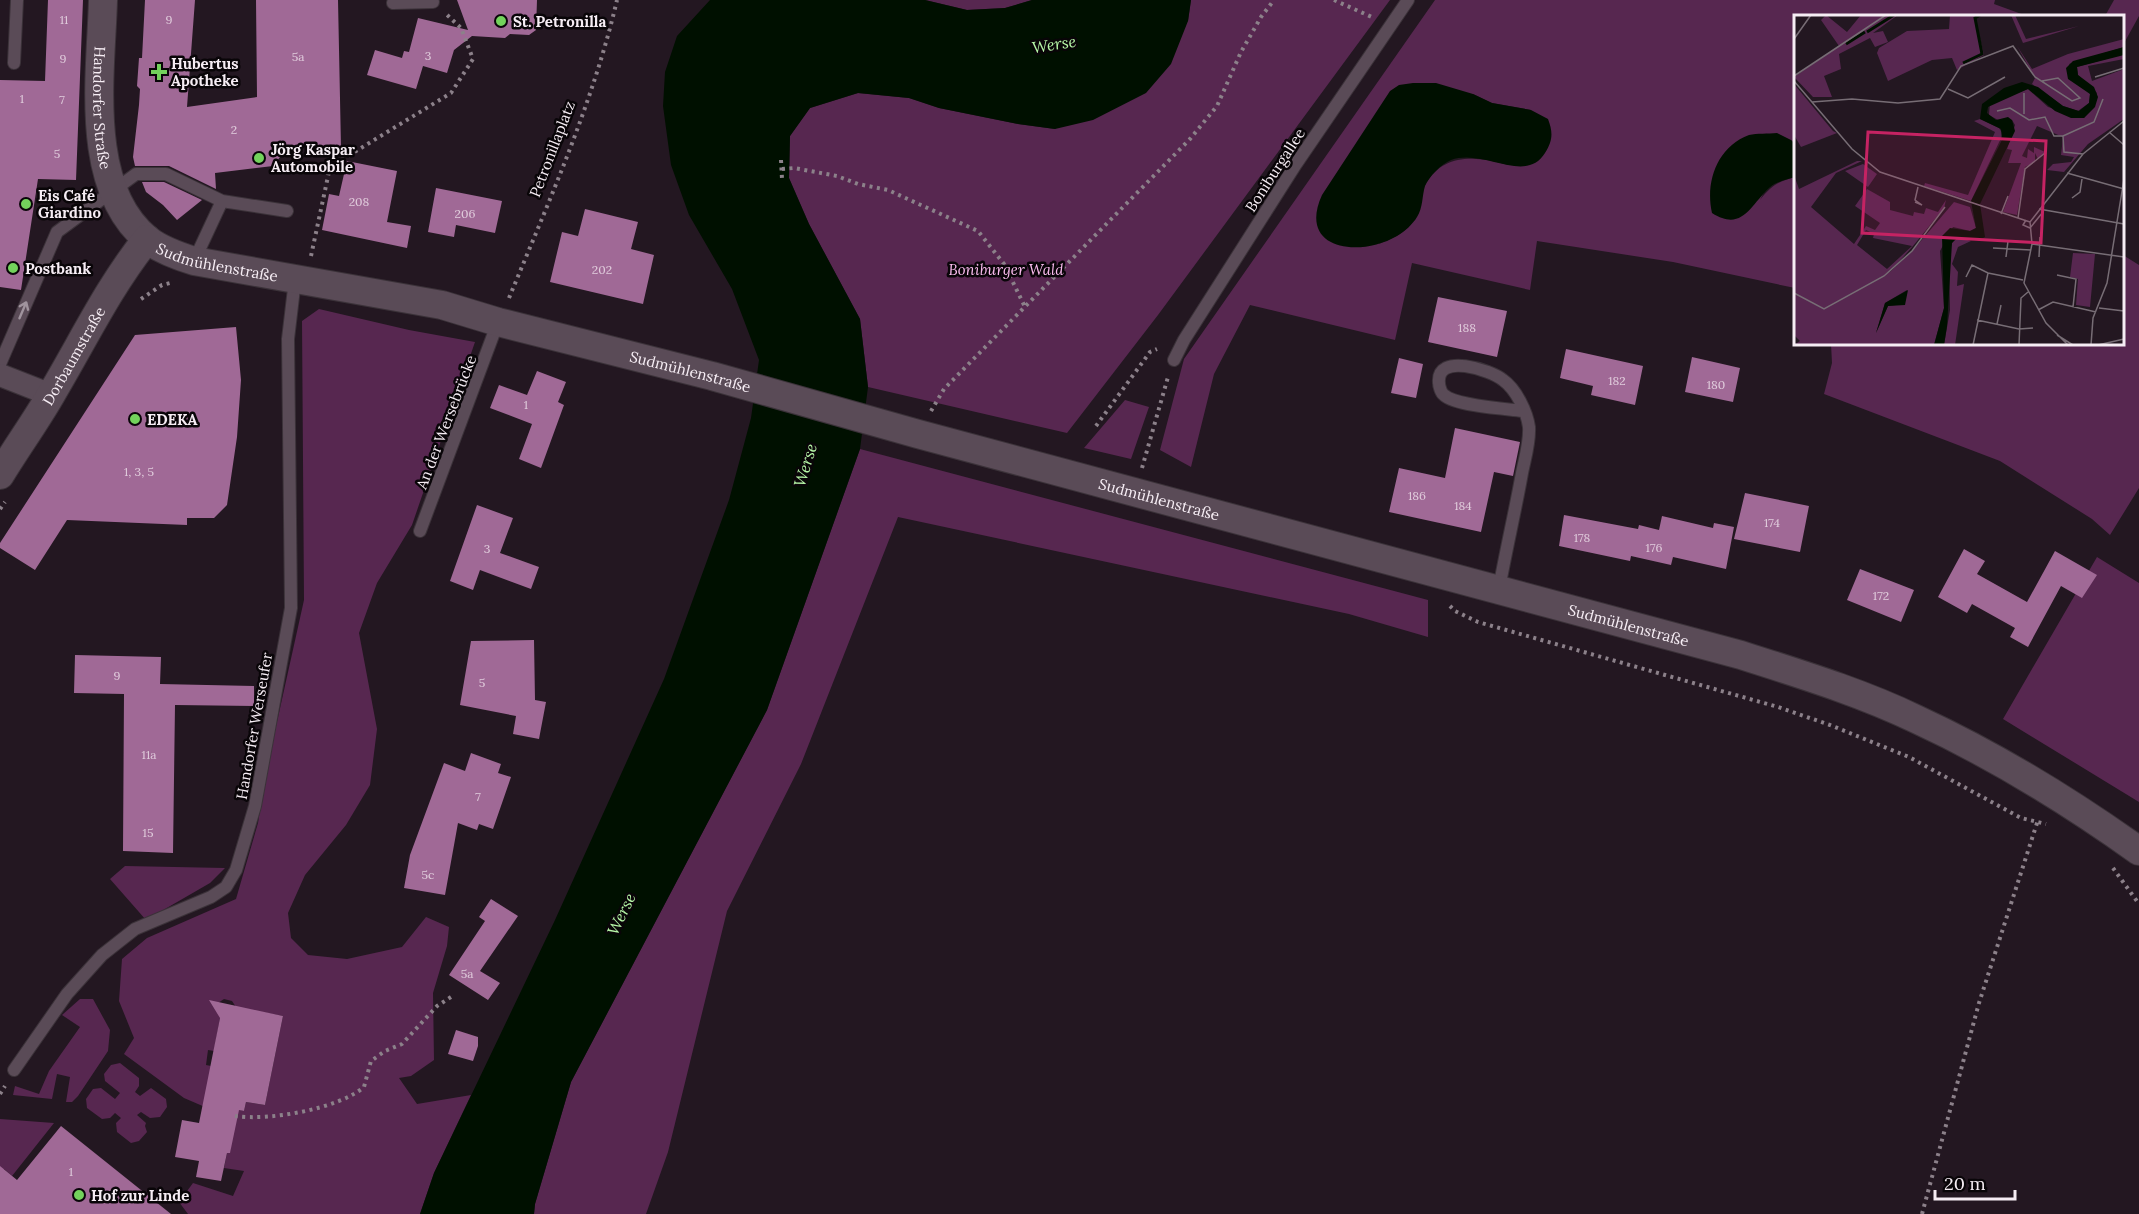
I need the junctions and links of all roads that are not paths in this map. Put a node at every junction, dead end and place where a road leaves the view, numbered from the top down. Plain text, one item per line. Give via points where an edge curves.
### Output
1 (17, 0) edge
2 (103, 0) edge
3 (394, 0) edge
4 (1407, 0) edge
5 (433, 2) road end
6 (14, 63) dead end
7 (113, 192) junction
8 (222, 201) junction
9 (287, 211) dead end
10 (147, 239) junction
11 (194, 261) junction
12 (303, 270) junction
13 (502, 314) junction
14 (1174, 360) road end
15 (0, 364) edge
16 (0, 375) edge
17 (51, 395) junction
18 (1524, 411) junction
19 (0, 475) edge
20 (420, 531) dead end
21 (1499, 590) junction
22 (2139, 851) edge
23 (14, 1070) dead end

1 - 6 lane
2 - 7 street, Handorfer Straße via 101,134
3 - 5 lane via 393,3
4 - 14 lane, Boniburgallee via 1296,164
7 - 8 lane via 136,174 166,174
7 - 10 street, Handorfer Straße via 124,214
15 -> 7 lane via 57,232
8 - 9 lane
8 - 11 lane
10 - 11 street, Sudmühlenstraße
10 - 17 street, Dorbaumstraße via 113,287
11 - 12 street, Sudmühlenstraße
12 - 13 street, Sudmühlenstraße via 442,305
12 - 23 lane, Handorfer Werseufer via 288,339 291,608 255,806 236,870 226,887 211,897 135,929 102,955 68,993
13 - 20 lane, An der Wersebrücke
13 - 21 street, Sudmühlenstraße via 898,428
16 - 17 street
17 - 19 street, Dorbaumstraße
18 - 18 lane via 1504,380 1485,370 1453,366 1443,370 1439,377 1443,395 1452,399
18 - 21 lane via 1529,435
21 - 22 street, Sudmühlenstraße via 1741,654 1870,699 1969,745

